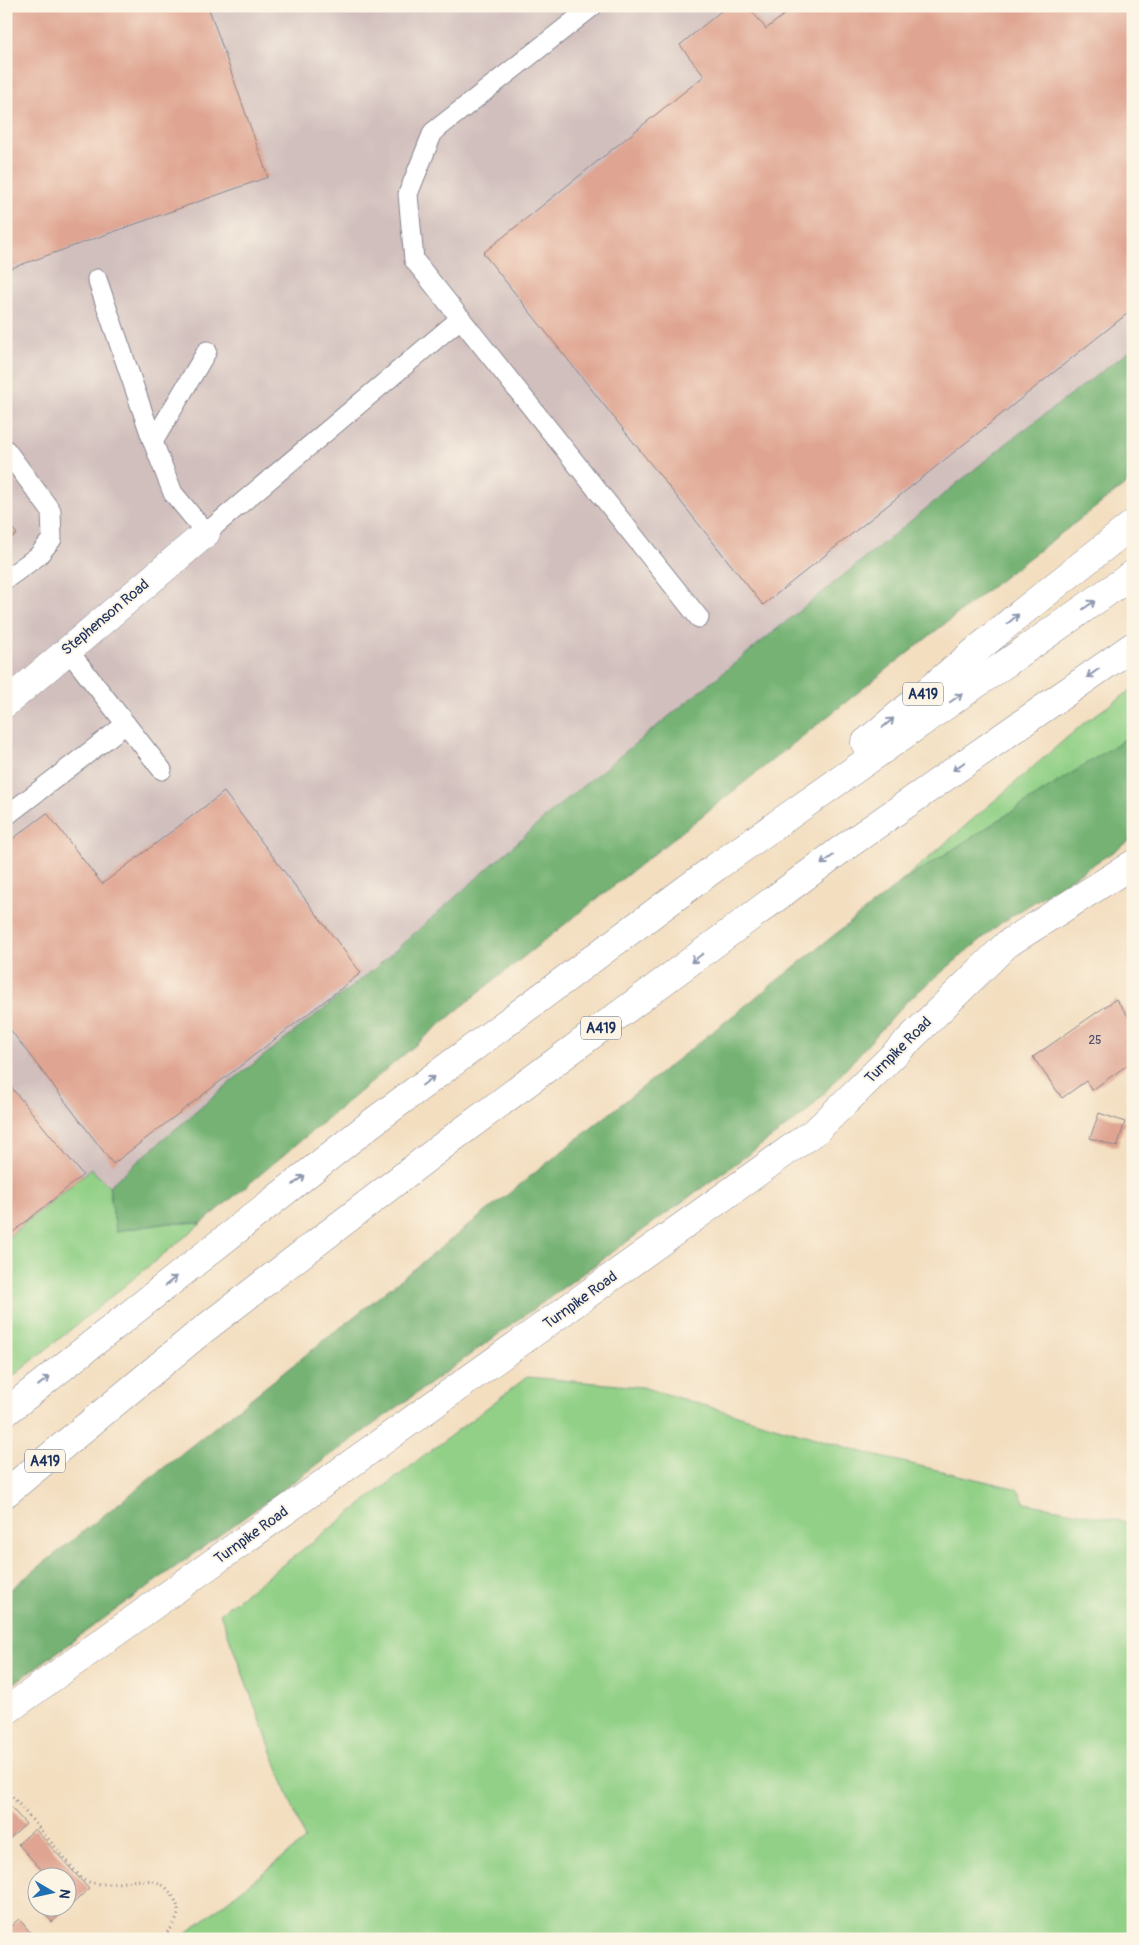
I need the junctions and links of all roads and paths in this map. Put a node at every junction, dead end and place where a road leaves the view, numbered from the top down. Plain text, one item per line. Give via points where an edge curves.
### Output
1 (593, 6) edge
2 (97, 279) dead end
3 (462, 318) junction
4 (207, 351) dead end
5 (153, 442) junction
6 (6, 450) edge
7 (1133, 524) edge
8 (206, 532) junction
9 (1133, 574) edge
10 (6, 579) edge
11 (699, 618) dead end
12 (1133, 646) edge
13 (67, 650) junction
14 (6, 704) edge
15 (126, 724) junction
16 (162, 770) dead end
17 (6, 816) edge
18 (1133, 864) edge
19 (716, 867) junction
20 (6, 1412) edge
21 (6, 1493) edge
22 (6, 1711) edge
23 (6, 1789) edge
24 (161, 1939) edge

1 - 3 lane via 433,132 408,194 414,260
2 - 5 lane
3 - 8 lane
3 - 11 lane
4 - 5 lane
5 - 8 lane via 174,493
6 - 10 lane via 51,511 52,538 38,556
19 -> 7 main road, A419 via 1013,619
8 - 13 main road, Stephenson Road
19 -> 9 main road, A419
12 -> 21 main road, A419 via 842,849 453,1138 199,1333
13 - 14 main road, Stephenson Road
13 - 15 lane
15 - 16 lane
15 - 17 lane
18 - 22 main road, Turnpike Road via 1007,944 818,1129
20 -> 19 main road, A419 via 373,1122
23 - 24 path via 82,1879 105,1885 155,1880 170,1890 178,1916

